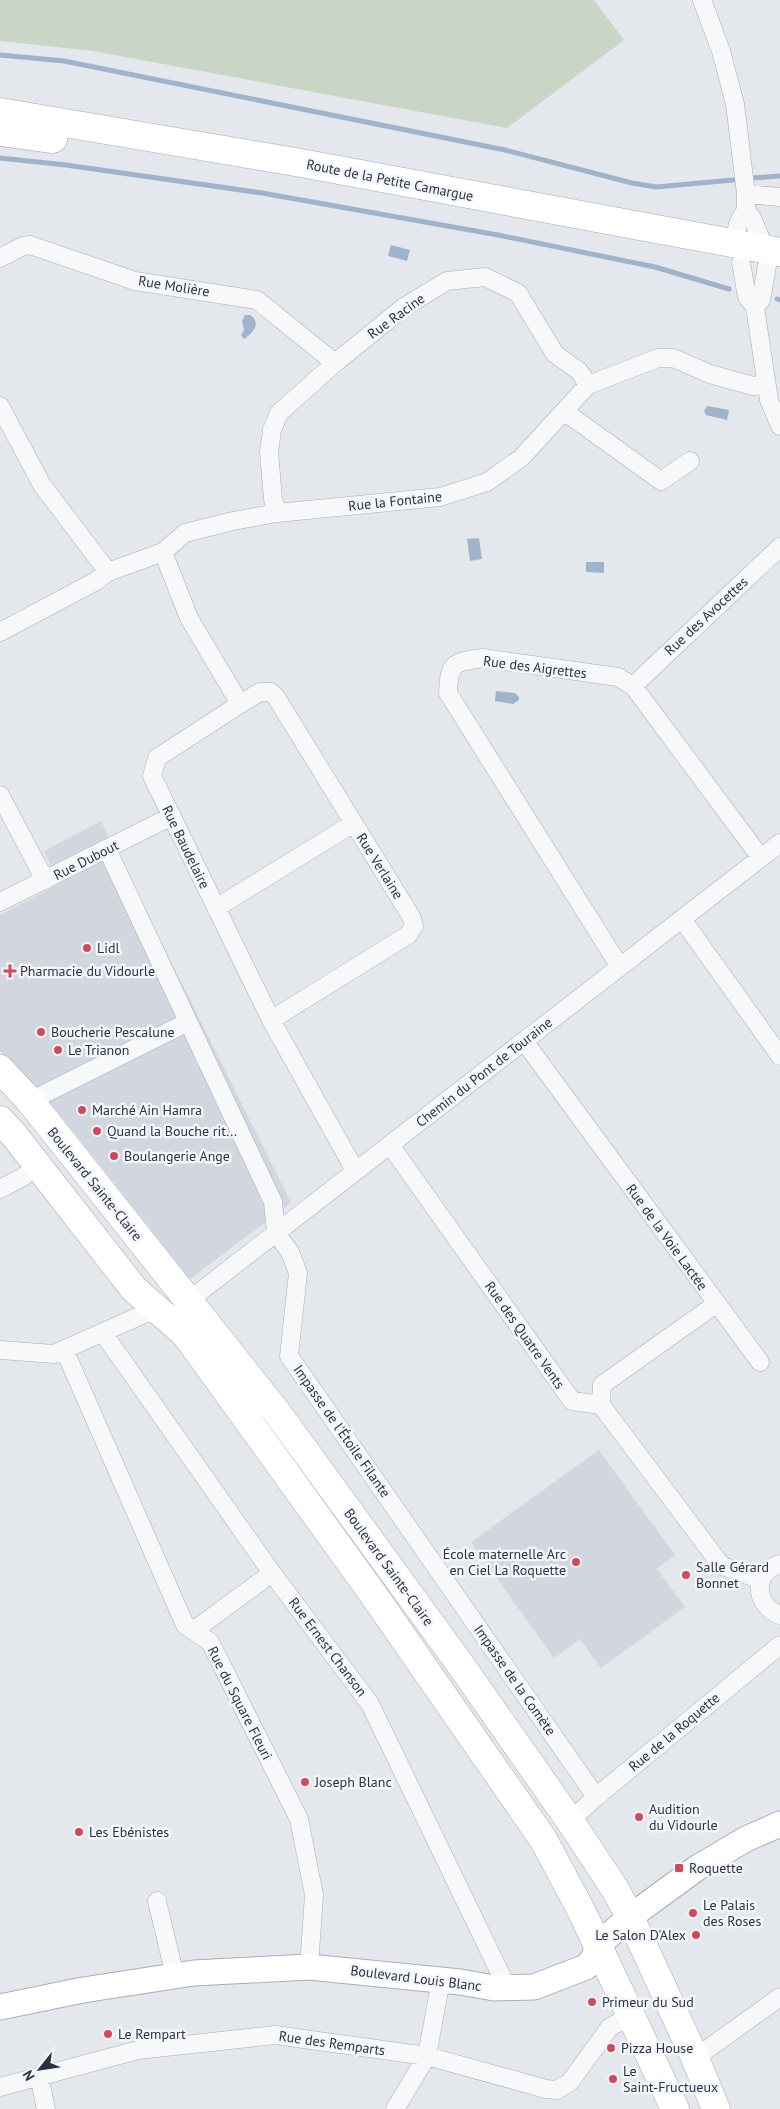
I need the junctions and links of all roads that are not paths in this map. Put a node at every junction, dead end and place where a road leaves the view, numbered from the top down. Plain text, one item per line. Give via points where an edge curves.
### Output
1 (702, 0) edge
2 (0, 112) edge
3 (0, 132) edge
4 (780, 197) edge
5 (746, 203) junction
6 (762, 257) edge
7 (0, 258) edge
8 (755, 307) junction
9 (335, 362) junction
10 (766, 384) junction
11 (588, 385) junction
12 (0, 406) edge
13 (565, 412) junction
14 (780, 426) edge
15 (690, 462) dead end
16 (277, 513) junction
17 (780, 547) edge
18 (163, 552) junction
19 (108, 572) junction
20 (0, 632) edge
21 (632, 686) junction
22 (240, 704) junction
23 (0, 795) edge
24 (172, 816) junction
25 (354, 824) junction
26 (780, 843) edge
27 (107, 849) junction
28 (761, 858) junction
29 (45, 880) junction
30 (0, 902) edge
31 (216, 908) junction
32 (682, 920) junction
33 (620, 967) junction
34 (271, 1020) junction
35 (188, 1022) junction
36 (524, 1041) junction
37 (780, 1056) edge
38 (0, 1069) edge
39 (30, 1102) junction
40 (0, 1120) edge
41 (390, 1145) junction
42 (38, 1166) junction
43 (357, 1170) junction
44 (0, 1189) edge
45 (276, 1233) junction
46 (716, 1304) junction
47 (158, 1311) junction
48 (191, 1317) junction
49 (103, 1333) junction
50 (64, 1349) junction
51 (0, 1350) edge
52 (760, 1362) dead end
53 (601, 1405) junction
54 (434, 1563) joint
55 (780, 1564) edge
56 (272, 1573) junction
57 (761, 1580) junction
58 (780, 1615) edge
59 (193, 1631) junction
60 (780, 1645) edge
61 (596, 1797) junction
62 (570, 1821) junction
63 (780, 1824) edge
64 (544, 1839) junction
65 (157, 1901) dead end
66 (630, 1917) junction
67 (597, 1946) junction
68 (309, 1967) junction
69 (175, 1976) junction
70 (441, 1980) junction
71 (503, 1989) junction
72 (780, 1997) edge
73 (0, 2007) edge
74 (632, 2016) junction
75 (427, 2056) junction
76 (695, 2058) junction
77 (39, 2076) junction
78 (0, 2087) edge
79 (46, 2109) edge
80 (394, 2109) edge
81 (675, 2109) edge
82 (716, 2109) edge

1 - 5 street via 735,104
2 - 6 main road, Route de la Petite Camargue via 301,163
3 - 6 main road, Route de la Petite Camargue via 300,177 614,237
4 - 5 street
5 - 6 street
5 - 6 street via 735,239
6 - 8 street via 761,300
6 - 8 street via 747,297
7 - 9 street, Rue Molière via 30,245 135,281 257,300
8 - 10 street
9 - 11 street, Rue Racine via 404,307 447,281 485,277 518,293 555,354 579,371
9 - 16 street, Rue Racine via 279,413 272,430 269,452 272,499
10 - 11 street, Rue la Fontaine via 753,386 710,374 673,358 658,358
10 - 14 street
11 - 13 street, Rue la Fontaine
12 - 19 street via 42,485
13 - 15 street via 661,481
13 - 16 street, Rue la Fontaine via 521,458 487,482 440,497
16 - 18 street, Rue la Fontaine via 185,533
17 - 21 street, Rue des Avocettes
18 - 19 street, Rue la Fontaine
18 - 22 street via 189,618
19 - 20 street, Rue la Fontaine
21 - 28 street, Rue des Aigrettes
21 - 33 street, Rue des Aigrettes via 618,677 483,658 462,661 448,674 448,693
22 - 24 street, Rue Baudelaire via 157,758 152,776
22 - 25 street, Rue Verlaine via 260,692 271,692
23 - 29 street
24 - 27 street, Rue Dubout
24 - 31 street, Rue Baudelaire
25 - 31 street
25 - 34 street, Rue Verlaine via 414,926 408,934
26 - 28 street, Chemin du Pont de Touraine
27 - 29 street, Rue Dubout
27 - 35 street
28 - 32 street, Chemin du Pont de Touraine
29 - 30 street, Rue Dubout
31 - 34 street, Rue Baudelaire
32 - 33 street, Chemin du Pont de Touraine
32 - 37 street
33 - 36 street, Chemin du Pont de Touraine
34 - 43 street, Rue Baudelaire
35 - 39 street
35 - 45 street via 273,1202
36 - 41 street, Chemin du Pont de Touraine
36 - 46 street, Rue de la Voie Lactée
38 - 39 main road, Boulevard Sainte-Claire
39 - 48 main road, Boulevard Sainte-Claire
40 - 42 main road, Boulevard Sainte-Claire
41 - 43 street, Chemin du Pont de Touraine
41 - 53 street, Rue des Quatre Vents via 572,1402
42 - 44 street
42 - 47 main road, Boulevard Sainte-Claire via 134,1289
43 - 45 street, Chemin du Pont de Touraine
45 - 48 street, Chemin du Pont de Touraine
45 - 54 street, Impasse de l'Étoile Filante via 290,1252 298,1274 289,1356
46 - 52 street
46 - 53 street, Rue de la Voie Lactée via 602,1386
47 - 48 main road, Boulevard Sainte-Claire
47 - 49 street
48 - 62 main road, Boulevard Sainte-Claire via 288,1427
48 - 64 main road, Boulevard Sainte-Claire via 373,1595
49 - 50 street
49 - 56 street, Rue Ernest Chanson
50 - 51 street via 54,1354
50 - 59 street, Rue du Square Fleuri via 185,1625
53 - 57 street via 718,1561 723,1566
54 - 61 street, Impasse de la Comète
55 - 57 street via 771,1567
56 - 59 street
56 - 71 street, Rue Ernest Chanson via 370,1704 504,1979
57 - 58 street via 763,1602
59 - 68 street, Rue du Square Fleuri via 210,1642 299,1819 314,1895
60 - 61 street, Rue de la Roquette
61 - 62 street, Rue de la Roquette
62 - 64 main road
62 - 66 main road, Boulevard Sainte-Claire via 616,1889
63 - 66 main road, Boulevard Louis Blanc via 746,1839 697,1868
64 - 67 main road, Boulevard Sainte-Claire
65 - 69 street
66 - 67 main road, Boulevard Louis Blanc
66 - 76 main road, Boulevard Sainte-Claire
67 - 71 main road, Boulevard Louis Blanc via 594,1958 586,1967 534,1987
67 - 74 main road, Boulevard Sainte-Claire
68 - 69 main road, Boulevard Louis Blanc
68 - 70 main road, Boulevard Louis Blanc
69 - 73 main road, Boulevard Louis Blanc
70 - 71 main road, Boulevard Louis Blanc
70 - 75 street
72 - 76 street
74 - 75 street, Rue des Remparts via 610,2027 570,2082 557,2090
74 - 81 main road, Boulevard Sainte-Claire
75 - 77 street, Rue des Remparts via 275,2035 138,2050
75 - 80 street
76 - 82 main road, Boulevard Sainte-Claire
77 - 78 street, Rue des Remparts
77 - 79 street

